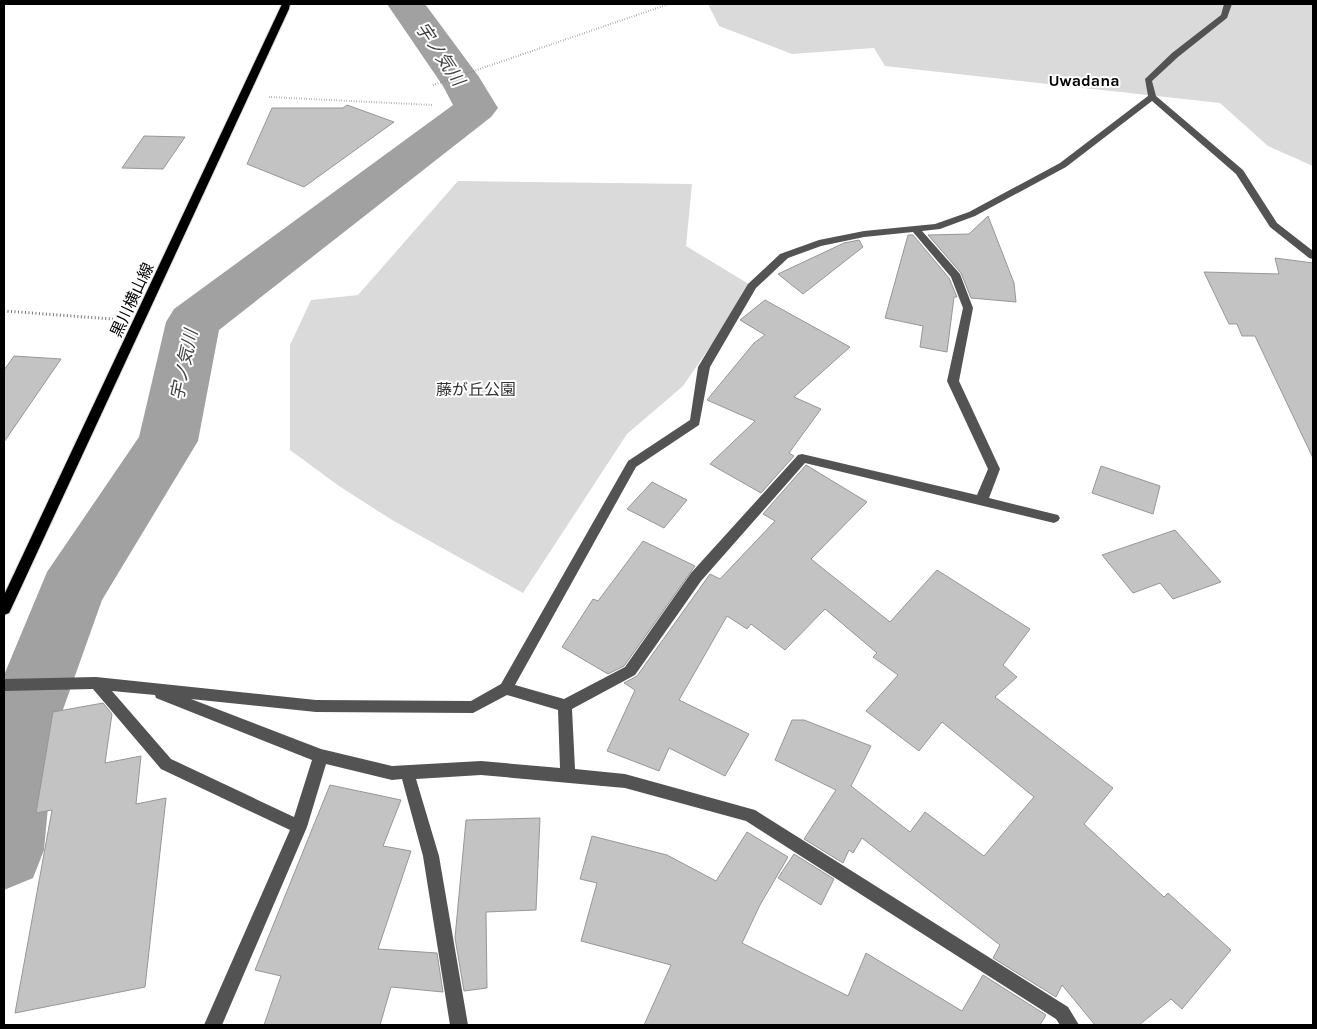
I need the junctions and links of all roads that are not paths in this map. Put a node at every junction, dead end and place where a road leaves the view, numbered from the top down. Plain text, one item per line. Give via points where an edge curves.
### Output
1 (286, 4) edge
2 (1228, 4) edge
3 (1152, 97) junction
4 (915, 229) junction
5 (1313, 256) edge
6 (982, 501) junction
7 (1054, 518) dead end
8 (4, 609) edge
9 (96, 683) junction
10 (4, 685) edge
11 (145, 688) junction
12 (506, 688) junction
13 (566, 706) junction
14 (321, 756) junction
15 (407, 772) junction
16 (568, 776) junction
17 (299, 827) junction
18 (213, 1025) edge
19 (459, 1025) edge
20 (1070, 1025) edge

1 - 8 main road, 黒川横山線
2 - 3 street via 1224,16 1148,81
3 - 4 street via 1063,164 972,214 937,227
3 - 5 street via 1240,172 1273,225
4 - 6 street via 956,276 968,308 953,381 994,469
4 - 12 street via 819,243 784,256 752,286 704,367 694,422 632,464
6 - 7 street
6 - 13 street via 802,458 696,577 630,670
9 - 10 street
9 - 11 street
9 - 17 street via 166,764
11 - 12 street via 316,706 473,707
11 - 14 street
12 - 13 street
13 - 16 street
14 - 15 street via 392,773
14 - 17 street
15 - 16 street via 482,768
15 - 19 street via 431,856
16 - 20 street via 625,781 750,815 1062,1013
17 - 18 street

